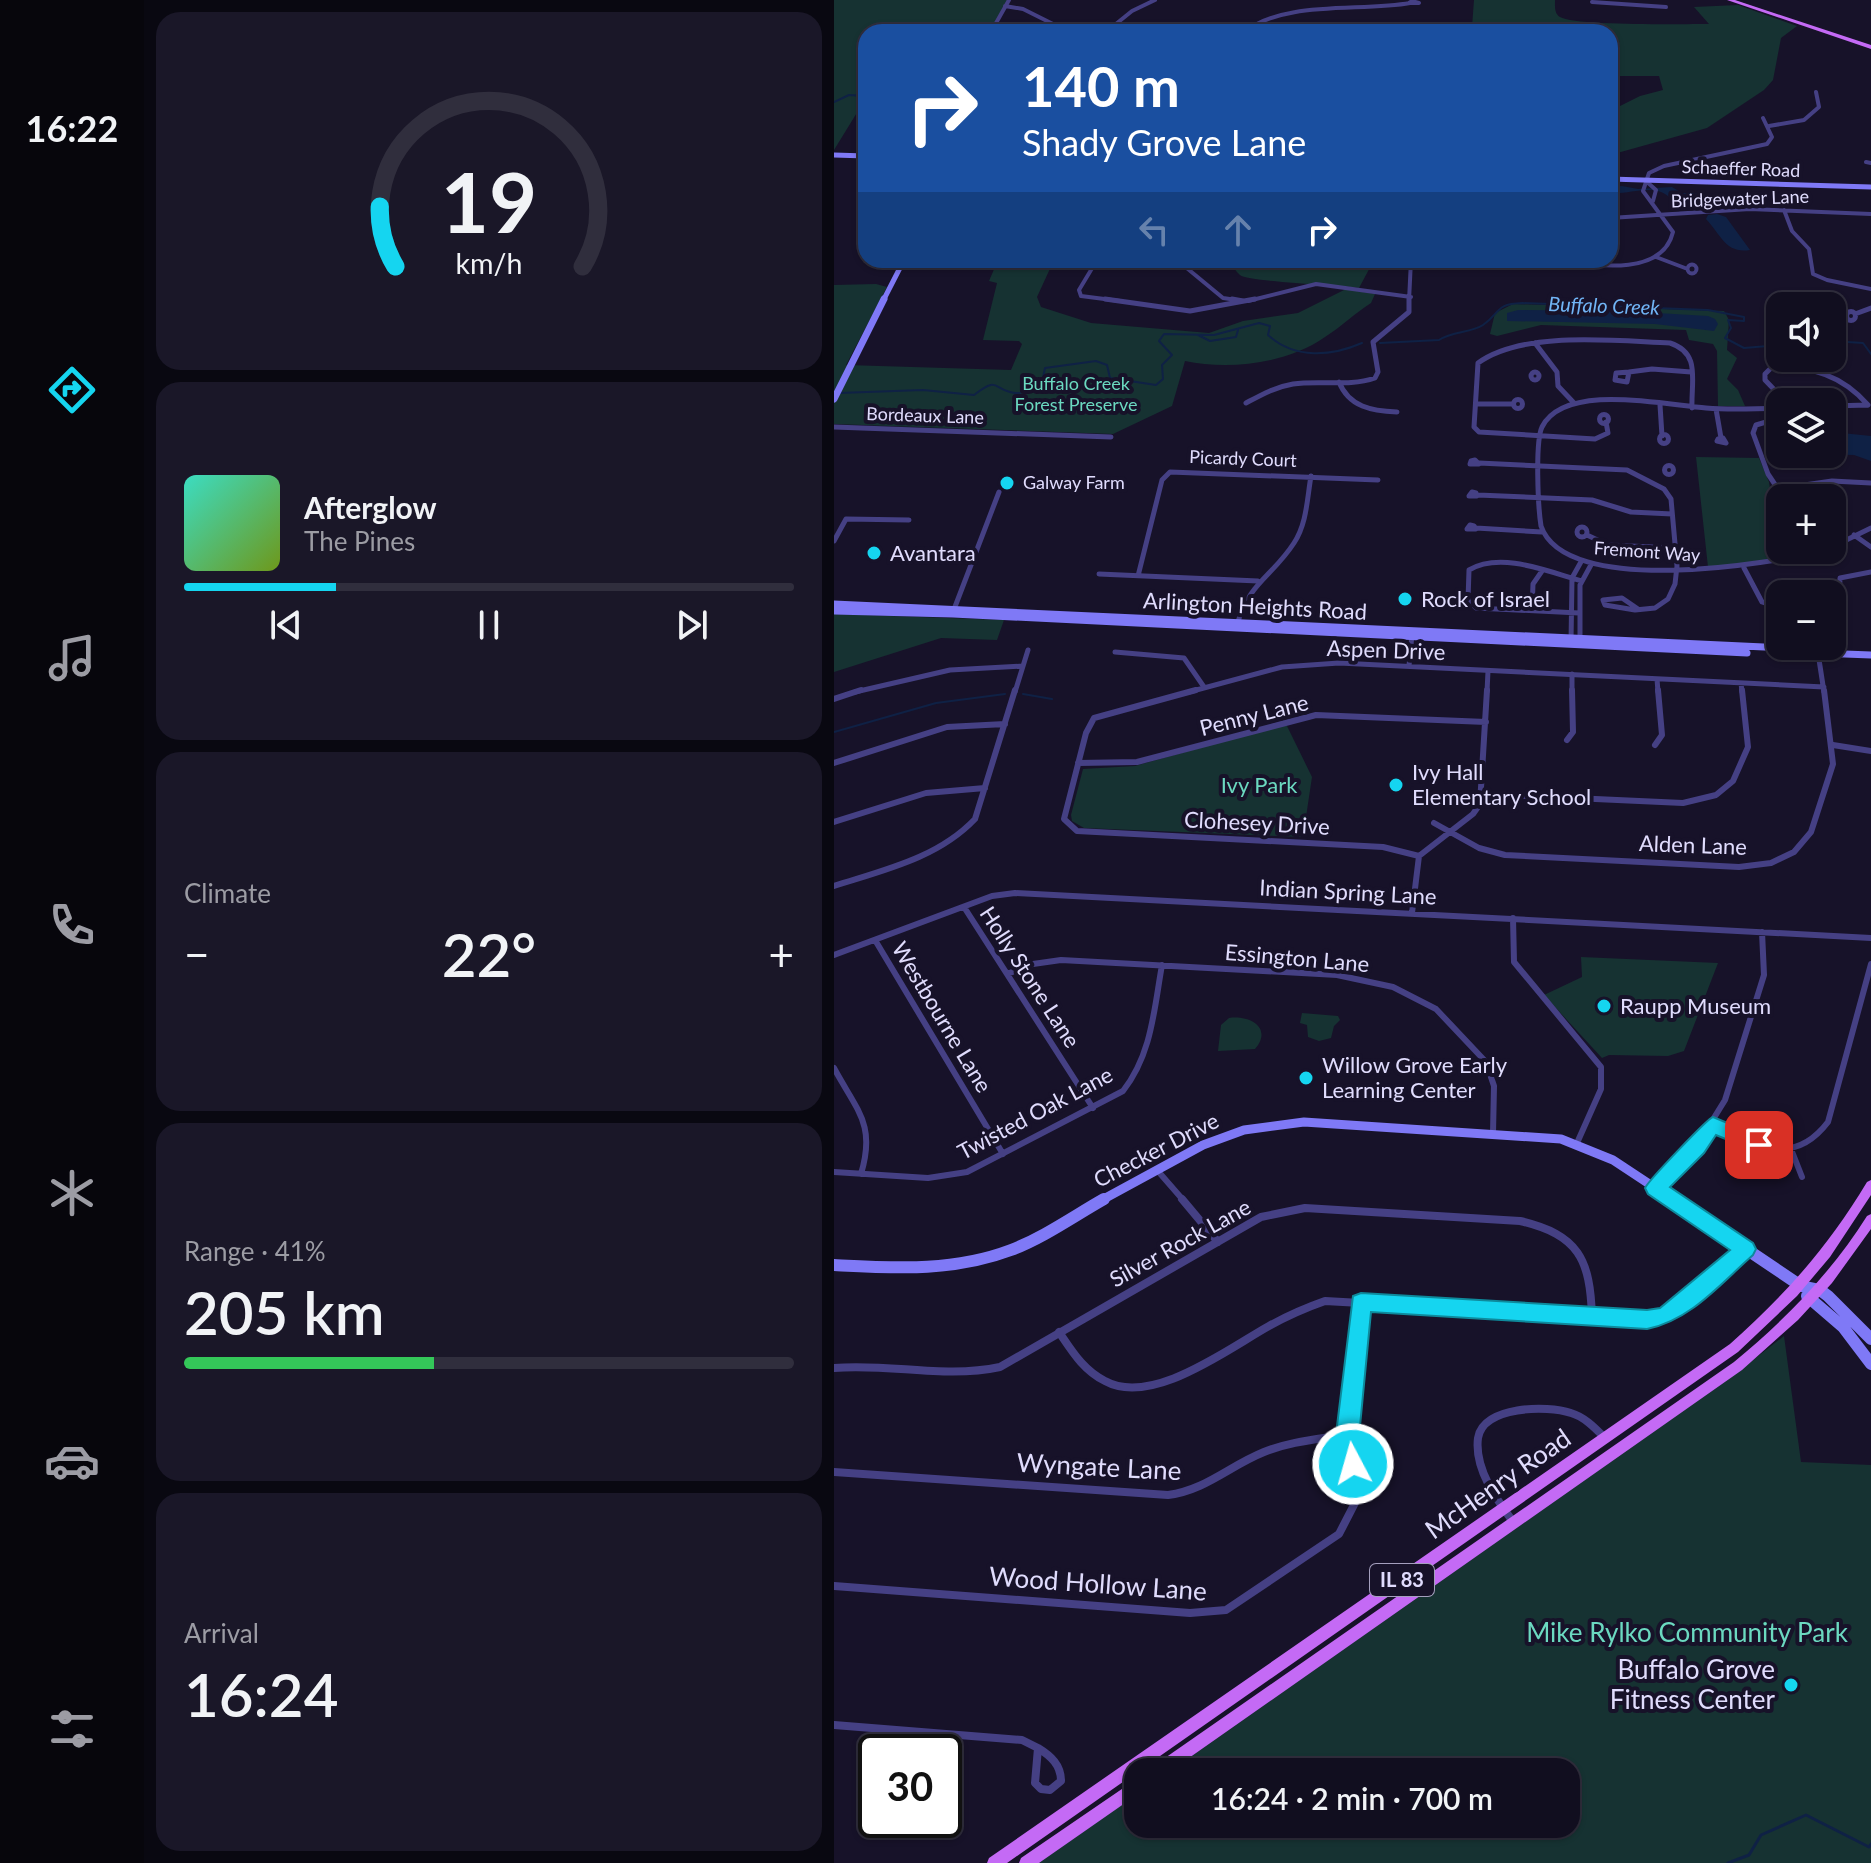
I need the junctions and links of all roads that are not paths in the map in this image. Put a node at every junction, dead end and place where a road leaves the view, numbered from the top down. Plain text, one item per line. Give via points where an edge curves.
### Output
1 (1009, 0) edge
2 (1153, 0) edge
3 (1730, 0) edge
4 (1590, 2) edge
5 (1410, 3) dead end
6 (1005, 6) junction
7 (1666, 7) dead end
8 (1274, 10) dead end
9 (1268, 12) dead end
10 (995, 24) edge
11 (1049, 24) edge
12 (1115, 24) edge
13 (1250, 24) edge
14 (1871, 47) edge
15 (1816, 92) dead end
16 (1763, 118) dead end
17 (1769, 126) junction
18 (834, 155) edge
19 (858, 156) edge
20 (1618, 179) edge
21 (1647, 181) junction
22 (1871, 187) edge
23 (1643, 191) junction
24 (1655, 191) junction
25 (1653, 201) junction
26 (1784, 210) junction
27 (1871, 214) edge
28 (1664, 216) junction
29 (1618, 218) edge
30 (1656, 257) junction
31 (1618, 265) edge
32 (900, 268) edge
33 (1092, 268) edge
34 (1187, 268) edge
35 (1411, 268) edge
36 (1685, 268) dead end
37 (1871, 289) edge
38 (1411, 297) junction
39 (1223, 298) junction
40 (1251, 300) junction
41 (1871, 308) edge
42 (1216, 309) junction
43 (1855, 314) dead end
44 (1535, 343) junction
45 (1629, 370) dead end
46 (1691, 372) junction
47 (1541, 375) dead end
48 (1557, 375) junction
49 (1339, 382) junction
50 (1773, 388) edge
51 (834, 399) edge
52 (1246, 403) dead end
53 (1574, 403) junction
54 (1477, 404) junction
55 (1512, 404) dead end
56 (1660, 405) junction
57 (1869, 405) edge
58 (1846, 407) edge
59 (1692, 408) junction
60 (1766, 408) edge
61 (1716, 409) junction
62 (1397, 412) dead end
63 (1606, 422) dead end
64 (1766, 422) edge
65 (834, 427) edge
66 (1540, 436) junction
67 (1662, 436) dead end
68 (1111, 437) dead end
69 (1721, 438) dead end
70 (1479, 463) dead end
71 (1540, 466) junction
72 (1665, 473) dead end
73 (1311, 476) junction
74 (1378, 480) dead end
75 (1649, 480) junction
76 (1871, 483) edge
77 (1774, 484) edge
78 (1811, 484) edge
79 (999, 492) dead end
80 (1478, 495) dead end
81 (1540, 497) junction
82 (1672, 514) junction
83 (909, 520) dead end
84 (1476, 528) dead end
85 (1871, 528) edge
86 (1542, 532) junction
87 (1587, 535) dead end
88 (1854, 535) junction
89 (1846, 539) edge
90 (834, 541) edge
91 (1871, 547) edge
92 (1675, 548) junction
93 (1582, 560) junction
94 (1592, 563) junction
95 (1768, 564) edge
96 (1744, 568) junction
97 (1677, 569) junction
98 (1542, 571) junction
99 (1871, 572) edge
100 (1099, 574) dead end
101 (1138, 576) junction
102 (1572, 578) junction
103 (1840, 580) edge
104 (1258, 581) junction
105 (1582, 581) junction
106 (1766, 603) edge
107 (834, 604) edge
108 (1638, 609) junction
109 (954, 610) junction
110 (834, 611) edge
111 (1532, 611) junction
112 (1571, 613) junction
113 (1579, 613) junction
114 (1236, 627) junction
115 (1358, 629) junction
116 (1320, 634) junction
117 (1412, 635) junction
118 (1576, 642) junction
119 (1028, 650) dead end
120 (1115, 652) dead end
121 (1766, 653) edge
122 (1846, 654) edge
123 (1871, 655) edge
124 (1819, 660) edge
125 (1023, 666) junction
126 (1409, 666) junction
127 (1488, 671) junction
128 (1572, 674) junction
129 (1657, 679) junction
130 (1741, 683) junction
131 (1204, 687) junction
132 (1824, 687) junction
133 (834, 699) edge
134 (1486, 722) junction
135 (1005, 724) junction
136 (1567, 740) dead end
137 (1655, 745) dead end
138 (1833, 745) junction
139 (1871, 751) edge
140 (834, 763) edge
141 (1078, 763) junction
142 (985, 788) junction
143 (1483, 794) junction
144 (834, 822) edge
145 (1434, 823) dead end
146 (1449, 830) junction
147 (1093, 832) joint
148 (1419, 856) junction
149 (834, 886) edge
150 (964, 907) junction
151 (1412, 913) junction
152 (1513, 918) junction
153 (1762, 932) junction
154 (1871, 938) edge
155 (875, 940) junction
156 (834, 955) edge
157 (1871, 964) edge
158 (1162, 965) junction
159 (1007, 974) junction
160 (834, 1068) edge
161 (1093, 1108) junction
162 (1713, 1125) junction
163 (1493, 1133) junction
164 (1577, 1143) junction
165 (1791, 1149) junction
166 (1003, 1154) junction
167 (1157, 1170) junction
168 (834, 1172) edge
169 (861, 1174) junction
170 (1802, 1177) dead end
171 (1871, 1185) edge
172 (1656, 1188) junction
173 (1871, 1219) edge
174 (1218, 1242) junction
175 (1745, 1249) junction
176 (834, 1265) edge
177 (1801, 1286) junction
178 (1820, 1290) junction
179 (1810, 1301) junction
180 (1361, 1302) junction
181 (1592, 1317) junction
182 (1059, 1332) junction
183 (1871, 1339) edge
184 (1871, 1364) edge
185 (834, 1368) edge
186 (1349, 1434) junction
187 (1606, 1439) junction
188 (834, 1472) edge
189 (1503, 1510) junction
190 (1514, 1524) junction
191 (834, 1586) edge
192 (834, 1725) edge
193 (1038, 1748) junction
194 (1177, 1758) edge
195 (1124, 1795) edge
196 (994, 1863) edge
197 (1026, 1863) edge

1 - 6 street
2 - 12 street
3 - 14 main road
4 - 7 street
5 - 8 street
6 - 10 street
6 - 11 street via 1029,9
9 - 13 street
15 - 17 street via 1819,110 1814,115
16 - 17 street
17 - 21 street via 1772,139 1767,144 1660,167
18 - 19 street
20 - 21 street, Schaeffer Road
21 - 22 street, Schaeffer Road
21 - 23 street
21 - 24 street
23 - 24 street
23 - 25 street
24 - 25 street
25 - 28 street
26 - 27 street, Bridgewater Lane
26 - 28 street, Bridgewater Lane
26 - 37 street via 1792,231 1809,249 1813,274
28 - 29 street, Bridgewater Lane
28 - 30 street via 1673,239
30 - 31 street
30 - 36 street
32 - 51 street
33 - 42 street via 1079,290 1083,297 1183,311
34 - 39 street
35 - 38 street
38 - 40 street via 1316,284
38 - 49 street via 1408,315 1373,342 1377,376
39 - 40 street
39 - 42 street
40 - 42 street
41 - 43 street
44 - 46 street via 1670,343 1689,352
44 - 48 street
44 - 54 street via 1482,357
45 - 46 street
46 - 59 street
47 - 48 street
48 - 53 street via 1558,386
49 - 52 street via 1286,385
49 - 62 street via 1342,392 1357,404
50 - 57 street via 1765,374 1773,366 1805,366 1847,383
53 - 56 street
53 - 66 street via 1546,418
54 - 55 street
54 - 66 street via 1474,427 1481,432
56 - 59 street
56 - 67 street
57 - 58 street
59 - 61 street
60 - 61 street
61 - 69 street
63 - 66 street via 1608,433 1602,438
64 - 77 street via 1756,425 1753,433
65 - 68 street, Bordeaux Lane
66 - 71 street
70 - 71 street
71 - 75 street via 1627,470
71 - 81 street
72 - 75 street
73 - 74 street, Picardy Court
73 - 101 street, Picardy Court via 1170,472 1162,480
73 - 104 street via 1301,531
75 - 82 street via 1669,494
76 - 78 street
79 - 109 street
80 - 81 street
81 - 82 street
81 - 86 street
82 - 92 street
83 - 90 street via 846,519
84 - 86 street
85 - 88 street
86 - 93 street, Fremont Way
87 - 92 street via 1608,545
88 - 89 street
88 - 91 street
92 - 97 street
93 - 94 street, Fremont Way
93 - 102 street
94 - 97 street, Fremont Way
94 - 105 street
95 - 96 street, Fremont Way
96 - 97 street, Fremont Way
96 - 106 street
97 - 108 street via 1676,588 1668,600
98 - 102 street
98 - 111 street via 1533,584
98 - 111 street via 1483,563 1469,570 1472,606
99 - 103 street
100 - 101 street
101 - 104 street
102 - 105 street
102 - 112 street
104 - 114 street via 1242,603
105 - 113 street
107 - 109 street, Arlington Heights Road
108 - 108 street via 1630,601 1603,600 1608,606
109 - 110 street, Arlington Heights Road
109 - 114 street, Arlington Heights Road
111 - 112 street
112 - 113 street
112 - 118 street
113 - 118 street
114 - 115 street, Arlington Heights Road
114 - 116 street, Arlington Heights Road
115 - 116 street
115 - 117 street, Arlington Heights Road
116 - 117 street, Arlington Heights Road
117 - 118 street, Arlington Heights Road
117 - 126 street
118 - 121 street, Arlington Heights Road
119 - 125 street
120 - 131 street via 1184,658
122 - 123 street, Arlington Heights Road
124 - 132 street, Alden Lane
125 - 133 street via 926,672
125 - 135 street
126 - 127 street, Aspen Drive
126 - 131 street, Aspen Drive via 1319,663
127 - 128 street, Aspen Drive
127 - 134 street
128 - 129 street, Aspen Drive
128 - 136 street via 1573,732
129 - 130 street, Aspen Drive
129 - 137 street via 1662,735
130 - 132 street, Aspen Drive
130 - 143 street via 1748,747 1733,781 1716,795 1683,803
131 - 141 street, Aspen Drive via 1094,718
132 - 138 street, Alden Lane
134 - 141 street, Penny Lane via 1326,714 1137,762
134 - 143 street
135 - 140 street via 947,727
135 - 142 street
138 - 139 street
138 - 146 street, Alden Lane via 1833,764 1811,832 1794,852 1771,863 1739,867 1505,855 1479,848
141 - 147 street, Aspen Drive via 1064,819 1077,831
142 - 144 street via 923,792
142 - 149 street via 975,819 948,844
143 - 146 street via 1477,809
145 - 146 street, Alden Lane
146 - 148 street
147 - 148 street, Clohesey Drive via 1383,847
148 - 151 street
150 - 151 street, Indian Spring Lane via 1015,893
150 - 155 street, Indian Spring Lane
150 - 159 street, Holly Stone Lane
151 - 152 street, Indian Spring Lane
152 - 153 street, Indian Spring Lane
152 - 164 street via 1514,962 1601,1067 1601,1089
153 - 154 street, Indian Spring Lane
153 - 162 street via 1764,975
155 - 156 street, Indian Spring Lane
155 - 166 street, Westbourne Lane
157 - 165 street via 1828,1122 1814,1141
158 - 159 street, Essington Lane via 1061,960
158 - 161 street, Twisted Oak Lane via 1140,1068 1123,1091
158 - 163 street, Essington Lane via 1337,975 1413,996 1444,1017 1486,1062 1494,1086
159 - 161 street, Holly Stone Lane
160 - 169 street via 868,1131
161 - 166 street, Twisted Oak Lane
162 - 165 street via 1775,1150
162 - 172 street
163 - 164 street, Checker Drive
163 - 167 street, Checker Drive via 1285,1122 1229,1134
164 - 172 street, Checker Drive
165 - 170 street
166 - 169 street, Twisted Oak Lane via 946,1177
167 - 174 street
167 - 176 street, Checker Drive via 1013,1249 962,1264 920,1269
168 - 169 street, Twisted Oak Lane
171 - 177 main road, McHenry Road / IL 83 via 1837,1242
172 - 175 street, Checker Drive
173 - 178 main road, McHenry Road / IL 83
174 - 181 street, Silver Rock Lane via 1261,1217 1305,1208 1543,1225 1564,1237 1587,1264
174 - 182 street, Silver Rock Lane
175 - 177 street, Checker Drive
175 - 181 street via 1665,1316
177 - 178 street
177 - 179 street
177 - 187 main road, McHenry Road / IL 83 via 1734,1348
178 - 179 main road, McHenry Road / IL 83
178 - 183 street
179 - 184 street via 1843,1327
179 - 190 main road, McHenry Road / IL 83 via 1738,1366
180 - 181 street
180 - 182 street via 1325,1301 1297,1309 1179,1378 1149,1387 1120,1385 1093,1374
180 - 186 street, Wood Hollow Lane
182 - 185 street, Silver Rock Lane via 1006,1364 981,1372
186 - 188 street, Wyngate Lane via 1270,1449 1203,1489 1178,1494
186 - 191 street, Wood Hollow Lane via 1358,1482 1349,1520 1326,1545 1226,1610 1190,1613
187 - 189 main road, McHenry Road / IL 83
187 - 189 street via 1568,1410 1509,1409 1490,1417 1479,1431 1476,1450 1490,1493
189 - 190 street
189 - 196 main road, McHenry Road / IL 83
190 - 194 main road, McHenry Road / IL 83
192 - 193 street via 1007,1737
193 - 193 street via 1035,1783 1050,1790 1058,1785 1061,1771
195 - 197 main road

